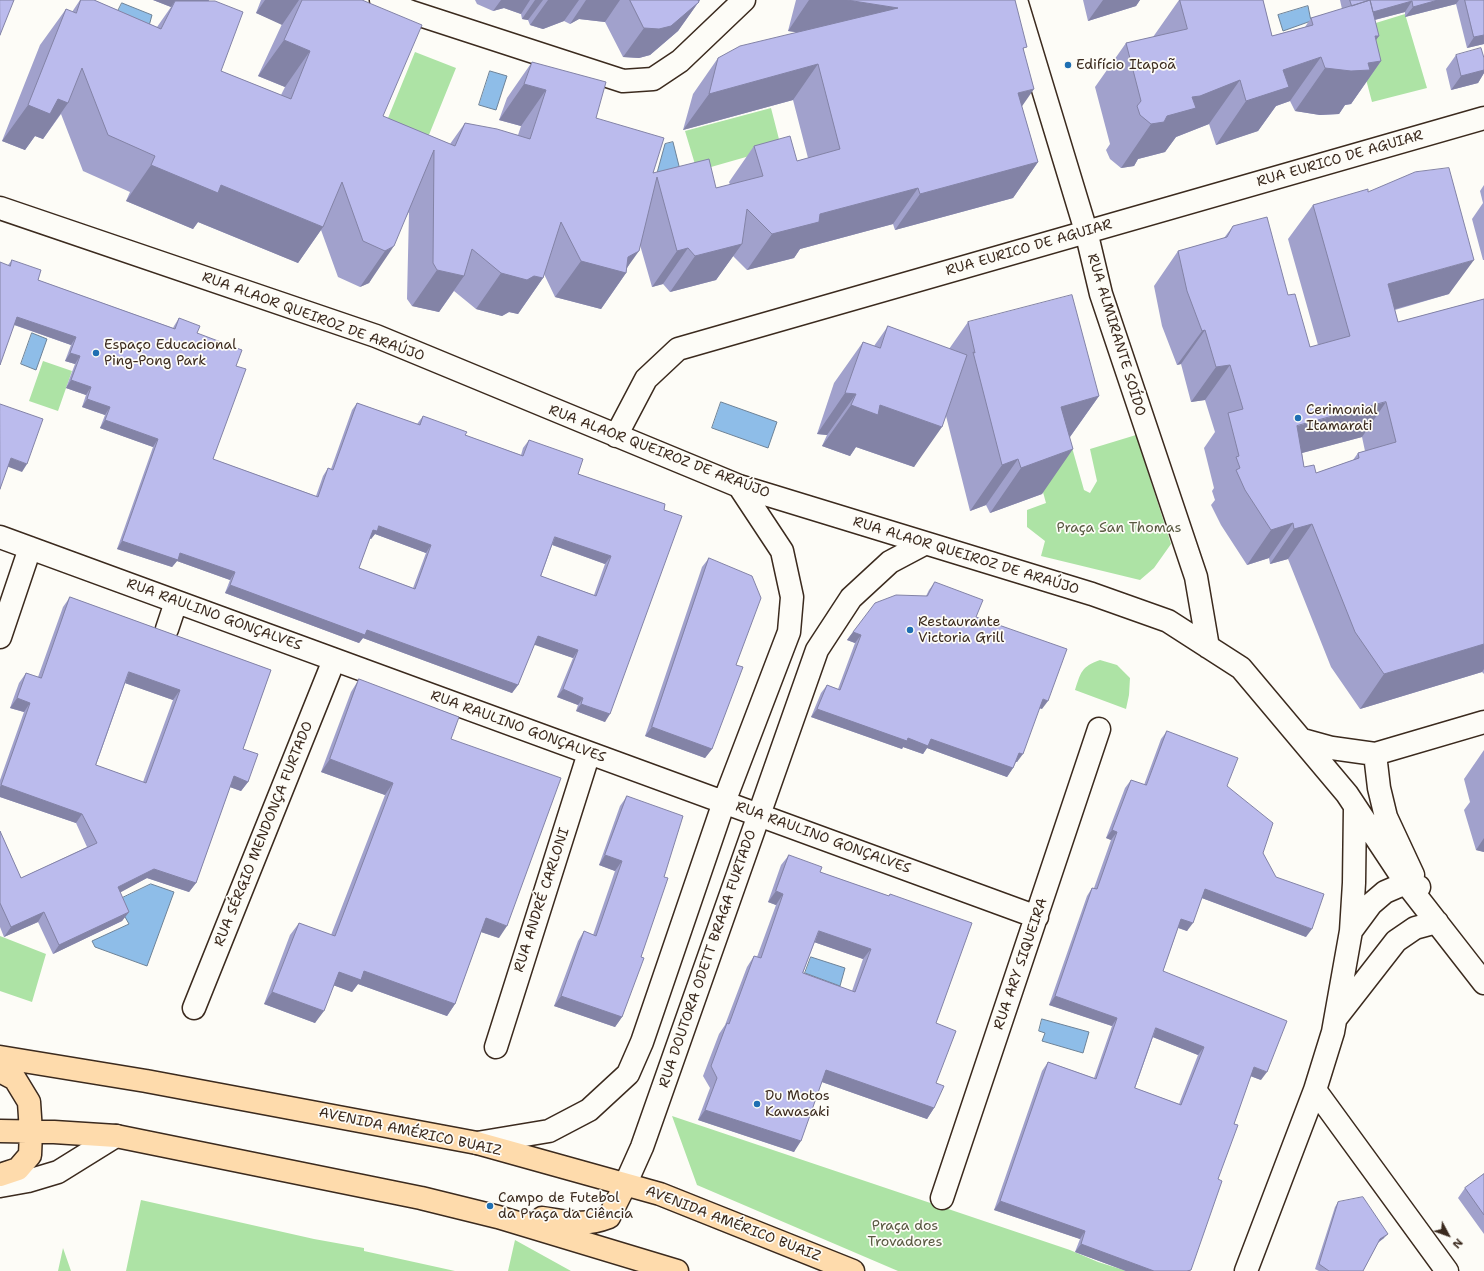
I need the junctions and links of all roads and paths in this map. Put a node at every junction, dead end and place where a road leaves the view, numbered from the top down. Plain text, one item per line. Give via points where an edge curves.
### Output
1 (363, 0) edge
2 (381, 0) edge
3 (744, 0) edge
4 (1016, 0) edge
5 (411, 12) junction
6 (1484, 118) edge
7 (3, 210) edge
8 (1086, 231) junction
9 (616, 436) junction
10 (739, 486) junction
11 (0, 537) edge
12 (924, 544) junction
13 (30, 548) junction
14 (176, 602) junction
15 (167, 629) dead end
16 (0, 636) edge
17 (1208, 647) junction
18 (334, 660) junction
19 (1484, 722) edge
20 (1100, 729) dead end
21 (1303, 740) junction
22 (589, 753) junction
23 (1375, 754) junction
24 (724, 802) junction
25 (1355, 808) junction
26 (758, 814) junction
27 (1412, 885) junction
28 (1037, 917) junction
29 (1437, 922) junction
30 (1351, 931) junction
31 (1484, 983) edge
32 (194, 1008) dead end
33 (1334, 1021) junction
34 (496, 1047) dead end
35 (0, 1057) edge
36 (0, 1070) edge
37 (1315, 1090) junction
38 (0, 1131) edge
39 (31, 1132) junction
40 (116, 1136) junction
41 (477, 1143) junction
42 (0, 1175) edge
43 (625, 1185) junction
44 (0, 1186) edge
45 (421, 1198) junction
46 (942, 1198) dead end
47 (677, 1271) edge
48 (853, 1271) edge
49 (1246, 1271) edge
50 (1447, 1271) edge

1 - 5 street
2 - 5 street
3 - 5 street via 680,61 653,79 623,81
4 - 8 street, RUA ALMIRANTE SOÍDO
6 - 8 street, RUA EURICO DE AGUIAR
7 - 9 street, RUA ALAOR QUEIROZ DE ARAÚJO via 376,336
8 - 9 street, RUA EURICO DE AGUIAR via 678,349 646,379
8 - 17 street, RUA ALMIRANTE SOÍDO via 1101,294 1196,577
9 - 10 street, RUA ALAOR QUEIROZ DE ARAÚJO
10 - 12 street, RUA ALAOR QUEIROZ DE ARAÚJO
10 - 24 street via 782,551 792,597 789,632
11 - 13 street, RUA RAULINO GONÇALVES
12 - 17 street, RUA ALAOR QUEIROZ DE ARAÚJO via 1092,594 1168,621
12 - 26 street, RUA DOUTORA ODETT BRAGA FURTADO via 890,562 851,598 817,650
13 - 14 street, RUA RAULINO GONÇALVES
13 - 16 street
14 - 15 street
14 - 18 street, RUA RAULINO GONÇALVES
17 - 21 street, RUA ALAOR QUEIROZ DE ARAÚJO via 1241,668
18 - 22 street, RUA RAULINO GONÇALVES
18 - 32 street, RUA SÉRGIO MENDONÇA FURTADO
19 - 23 street
20 - 28 street, RUA ARY SIQUEIRA
21 - 23 street via 1332,748
21 - 25 street, RUA ALAOR QUEIROZ DE ARAÚJO via 1347,794
22 - 24 street, RUA RAULINO GONÇALVES
22 - 34 street, RUA ANDRÉ CARLONI
23 - 27 street via 1379,788 1386,816
24 - 26 street, RUA RAULINO GONÇALVES
24 - 41 street via 642,1042 628,1074 589,1110 549,1131
25 - 27 street, RUA ALAOR QUEIROZ DE ARAÚJO
25 - 30 street
26 - 28 street, RUA RAULINO GONÇALVES
26 - 43 street, RUA DOUTORA ODETT BRAGA FURTADO via 642,1147
27 - 29 street
27 - 30 street via 1385,892
28 - 46 street, RUA ARY SIQUEIRA
29 - 31 street
29 - 33 street via 1415,928 1396,941
30 - 33 street
33 - 37 street
35 - 41 main road, AVENIDA AMÉRICO BUAIZ via 146,1081
36 - 39 main road via 15,1079 29,1102
37 - 49 street
37 - 50 street
38 - 39 main road
39 - 40 main road
39 - 42 main road via 30,1155 18,1169
40 - 44 street via 58,1172
40 - 45 main road
41 - 43 main road, AVENIDA AMÉRICO BUAIZ
43 - 45 main road via 609,1217 593,1223 566,1222
43 - 48 main road, AVENIDA AMÉRICO BUAIZ via 660,1194
45 - 47 main road via 498,1217

